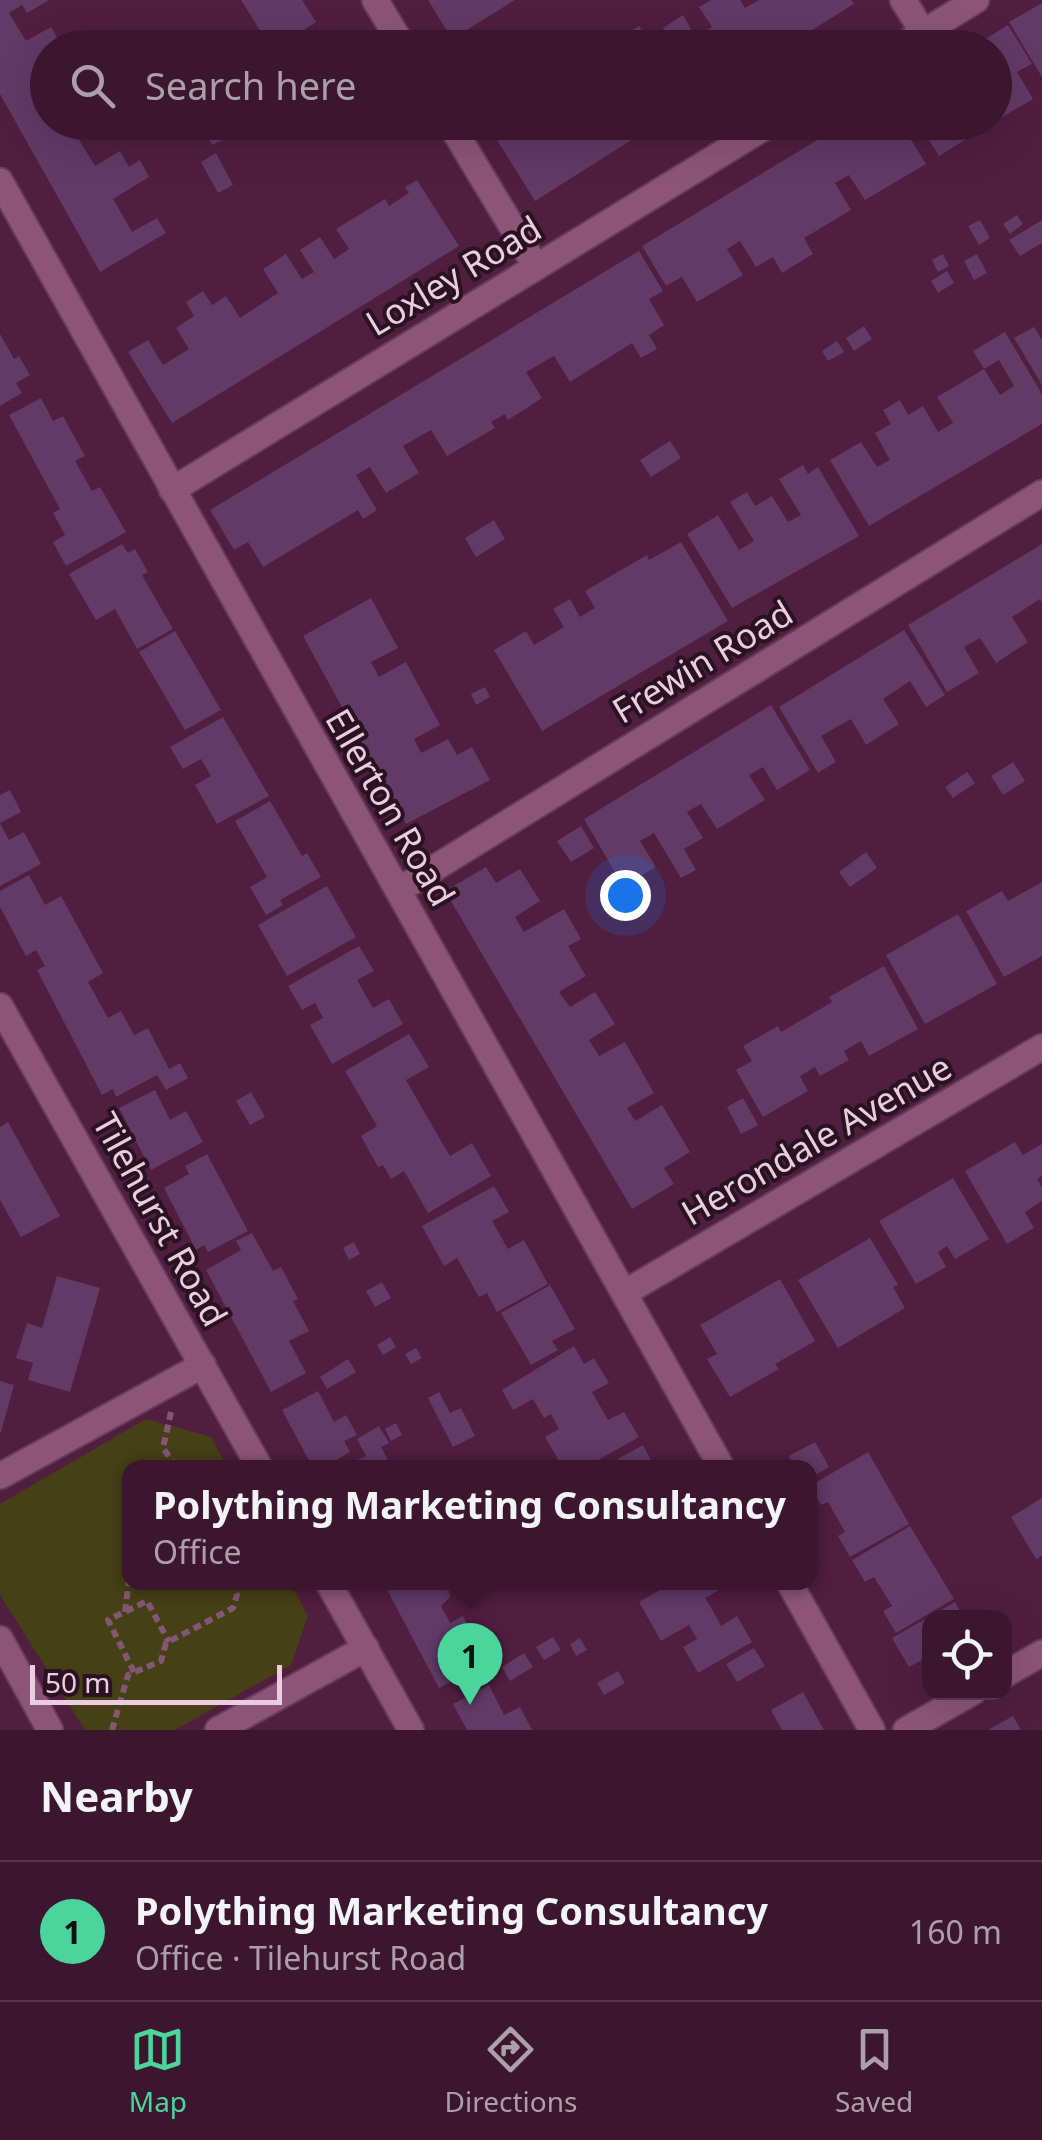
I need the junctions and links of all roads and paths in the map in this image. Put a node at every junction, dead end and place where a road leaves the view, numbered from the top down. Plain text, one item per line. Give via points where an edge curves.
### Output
1 (375, 0) edge
2 (904, 0) edge
3 (976, 0) edge
4 (393, 30) edge
5 (922, 30) edge
6 (926, 30) edge
7 (460, 140) edge
8 (743, 140) edge
9 (0, 181) edge
10 (535, 266) junction
11 (172, 490) junction
12 (1042, 493) edge
13 (399, 890) junction
14 (0, 1006) edge
15 (1042, 1047) edge
16 (626, 1292) junction
17 (203, 1365) junction
18 (164, 1386) junction
19 (171, 1460) edge
20 (256, 1460) edge
21 (718, 1460) edge
22 (0, 1476) edge
23 (128, 1590) edge
24 (235, 1590) edge
25 (333, 1590) edge
26 (793, 1590) edge
27 (125, 1612) junction
28 (169, 1642) junction
29 (366, 1648) junction
30 (1042, 1654) edge
31 (4, 1655) edge
32 (1012, 1671) edge
33 (134, 1672) junction
34 (959, 1700) edge
35 (50, 1730) edge
36 (112, 1730) edge
37 (218, 1730) edge
38 (412, 1730) edge
39 (872, 1730) edge
40 (906, 1730) edge

1 - 4 street
2 - 5 street
3 - 6 street
7 - 10 street
8 - 10 street, Loxley Road
9 - 11 street, Ellerton Road
10 - 11 street, Loxley Road
11 - 13 street, Ellerton Road
12 - 13 street, Frewin Road
13 - 16 street, Ellerton Road
14 - 17 street, Tilehurst Road
15 - 16 street, Herondale Avenue
16 - 21 street, Ellerton Road
17 - 18 street
17 - 20 street, Tilehurst Road
18 - 19 path via 172,1416 163,1448
18 - 22 street
23 - 27 path
24 - 28 path via 233,1608
25 - 29 street
26 - 39 street
27 - 28 path via 147,1601
27 - 33 path via 108,1620
28 - 33 path via 160,1661
29 - 37 street
29 - 38 street
30 - 32 street
31 - 35 street
33 - 36 path
34 - 40 street

